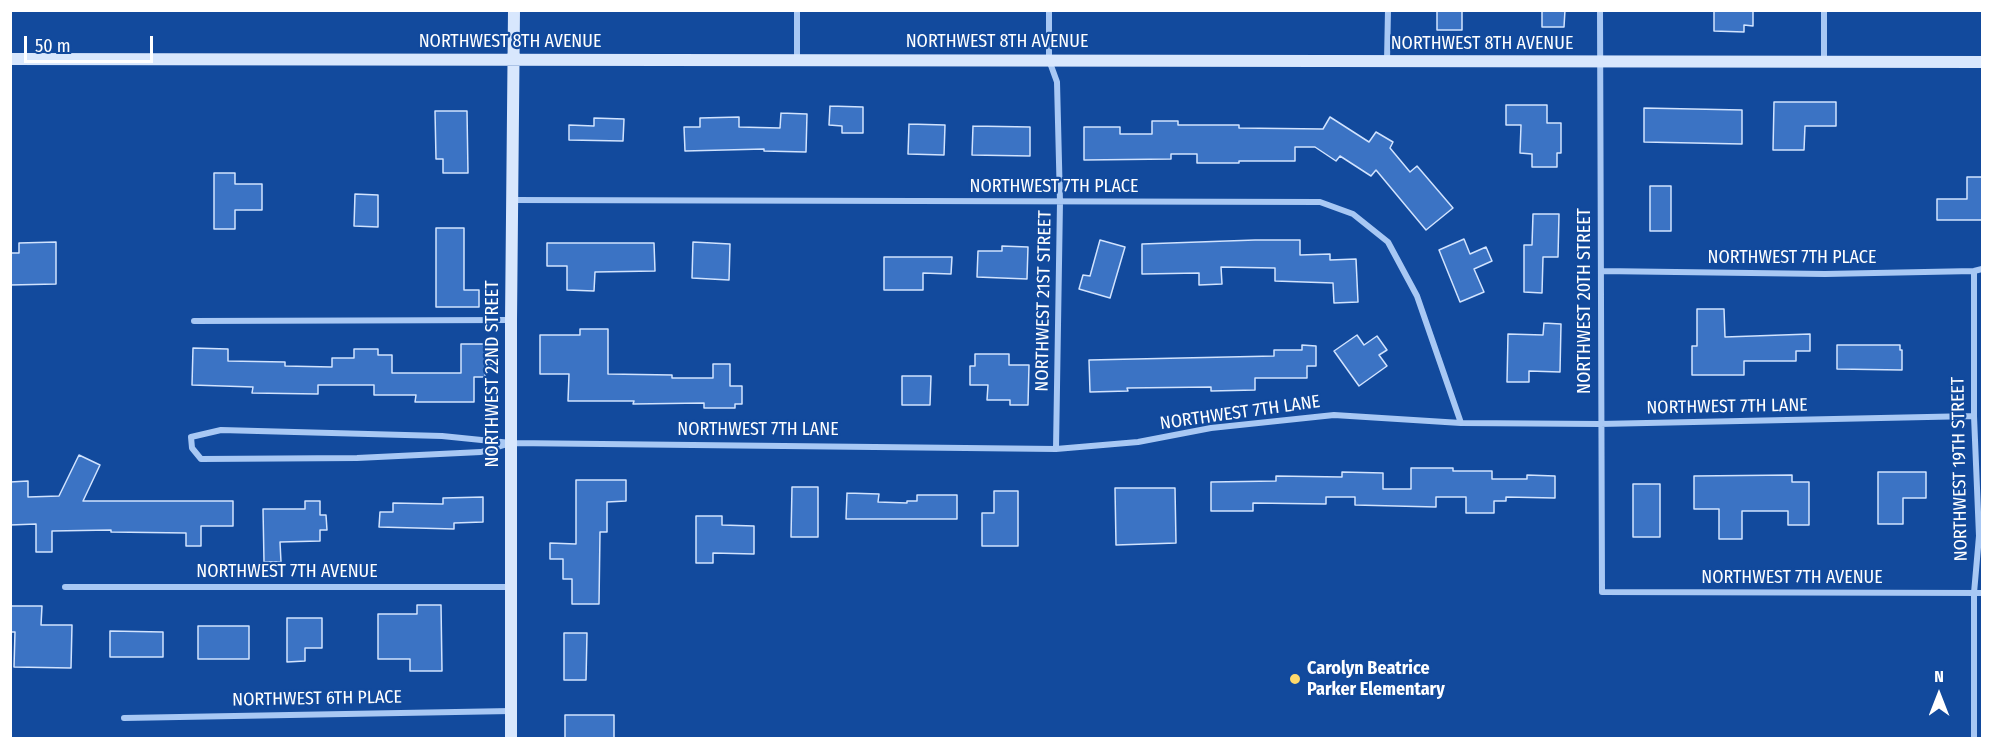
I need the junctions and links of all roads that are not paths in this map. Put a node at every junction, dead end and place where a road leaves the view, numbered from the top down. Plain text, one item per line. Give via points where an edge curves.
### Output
1 (514, 10) edge
2 (797, 10) edge
3 (1049, 10) edge
4 (1388, 10) edge
5 (1600, 10) edge
6 (1824, 10) edge
7 (10, 59) edge
8 (513, 59) junction
9 (797, 59) junction
10 (1049, 60) junction
11 (1387, 62) junction
12 (1600, 62) junction
13 (1824, 62) junction
14 (1983, 62) edge
15 (512, 200) junction
16 (1060, 201) junction
17 (1983, 269) edge
18 (1601, 271) junction
19 (1974, 271) junction
20 (511, 320) junction
21 (194, 321) dead end
22 (1974, 416) junction
23 (1461, 423) junction
24 (1600, 424) junction
25 (511, 443) junction
26 (1056, 449) junction
27 (65, 587) dead end
28 (510, 587) junction
29 (1602, 592) joint
30 (1974, 593) junction
31 (1983, 593) edge
32 (511, 711) junction
33 (124, 718) dead end
34 (511, 738) edge
35 (1974, 738) edge

1 - 8 street, NORTHWEST 22ND STREET
2 - 9 street
3 - 10 street, NORTHWEST 21ST STREET
4 - 11 street
5 - 12 street, NORTHWEST 20TH STREET
6 - 13 street
7 - 8 street, NORTHWEST 8TH AVENUE
8 - 9 street, NORTHWEST 8TH AVENUE
8 - 15 street, NORTHWEST 22ND STREET
9 - 10 street, NORTHWEST 8TH AVENUE
10 - 11 street, NORTHWEST 8TH AVENUE
10 - 16 street, NORTHWEST 21ST STREET via 1057,82
11 - 12 street, NORTHWEST 8TH AVENUE
12 - 13 street, NORTHWEST 8TH AVENUE
12 - 18 street, NORTHWEST 20TH STREET
13 - 14 street, NORTHWEST 8TH AVENUE
15 - 16 street, NORTHWEST 7TH PLACE
15 - 20 street, NORTHWEST 22ND STREET
16 - 23 street, NORTHWEST 7TH PLACE via 1320,201 1353,214 1388,242 1417,296
16 - 26 street, NORTHWEST 21ST STREET
17 - 19 street, NORTHWEST 7TH PLACE
18 - 19 street, NORTHWEST 7TH PLACE
18 - 24 street, NORTHWEST 20TH STREET
19 - 22 street, NORTHWEST 19TH STREET
20 - 21 street
20 - 25 street, NORTHWEST 22ND STREET
22 - 24 street, NORTHWEST 7TH LANE
22 - 30 street, NORTHWEST 19TH STREET via 1979,536
23 - 24 street, NORTHWEST 7TH LANE
23 - 26 street, NORTHWEST 7TH LANE via 1334,415 1211,428 1138,442
24 - 29 street, NORTHWEST 20TH STREET
25 - 25 street, NORTHWEST 7TH LANE via 442,436 221,430 191,437 192,448 201,459 481,452
25 - 26 street, NORTHWEST 7TH LANE
25 - 28 street, NORTHWEST 22ND STREET
27 - 28 street, NORTHWEST 7TH AVENUE
28 - 32 street, NORTHWEST 22ND STREET
29 - 30 street, NORTHWEST 7TH AVENUE
30 - 31 street, NORTHWEST 7TH AVENUE
30 - 35 street, NORTHWEST 19TH STREET
32 - 33 street, NORTHWEST 6TH PLACE
32 - 34 street, NORTHWEST 22ND STREET

